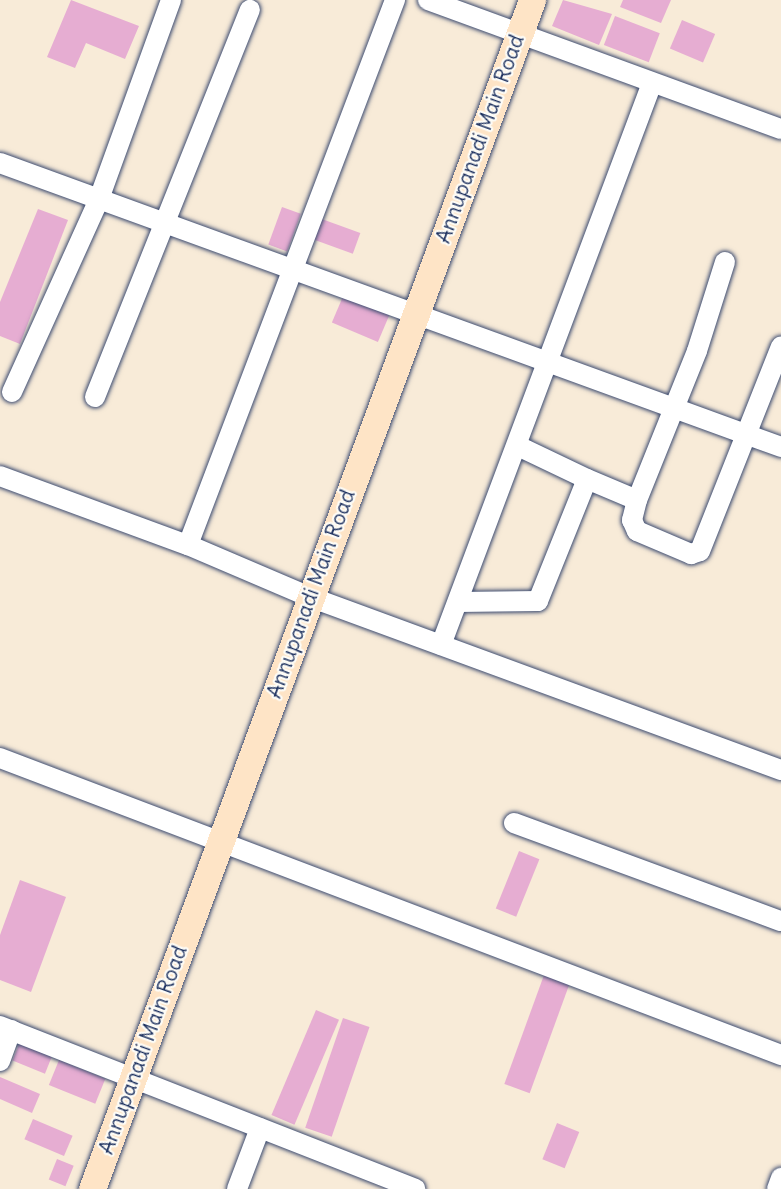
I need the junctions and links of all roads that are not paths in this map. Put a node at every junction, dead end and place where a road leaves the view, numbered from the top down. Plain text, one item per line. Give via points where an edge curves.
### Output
1 (171, 0) edge
2 (395, 0) edge
3 (428, 0) edge
4 (532, 0) edge
5 (250, 10) dead end
6 (519, 35) junction
7 (651, 83) junction
8 (781, 129) edge
9 (0, 163) edge
10 (99, 200) junction
11 (164, 223) junction
12 (725, 262) dead end
13 (295, 272) junction
14 (414, 316) junction
15 (781, 346) edge
16 (550, 364) junction
17 (12, 392) dead end
18 (95, 397) dead end
19 (673, 409) junction
20 (745, 434) junction
21 (518, 446) junction
22 (781, 447) edge
23 (0, 476) edge
24 (587, 479) junction
25 (637, 500) junction
26 (188, 545) junction
27 (310, 597) junction
28 (458, 602) junction
29 (441, 645) junction
30 (0, 758) edge
31 (781, 770) edge
32 (514, 823) dead end
33 (219, 840) junction
34 (781, 921) edge
35 (6, 1028) edge
36 (781, 1055) edge
37 (0, 1060) edge
38 (133, 1078) junction
39 (260, 1128) junction
40 (781, 1178) edge
41 (92, 1189) edge
42 (237, 1189) edge
43 (415, 1189) edge
44 (777, 1189) edge

1 - 10 street
2 - 13 street
3 - 6 street
4 - 6 street, Annupanadi Main Road
5 - 11 street
6 - 7 street
6 - 14 street, Annupanadi Main Road
7 - 8 street
7 - 16 street
9 - 10 street
10 - 11 street
10 - 17 street
11 - 13 street
11 - 18 street
12 - 19 street
13 - 14 street
13 - 26 street
14 - 16 street
14 - 27 street, Annupanadi Main Road
15 - 20 street
16 - 19 street
16 - 21 street
19 - 20 street
19 - 25 street
20 - 22 street
20 - 25 street via 700,551 691,554 636,531 632,520
21 - 24 street
21 - 28 street
23 - 26 street
24 - 25 street
24 - 28 street via 538,601
26 - 27 street
27 - 29 street
27 - 33 street, Annupanadi Main Road
28 - 29 street
29 - 31 street
30 - 33 street
32 - 34 street
33 - 36 street
33 - 38 street, Annupanadi Main Road
35 - 37 street
35 - 38 street
38 - 39 street
38 - 41 street, Annupanadi Main Road
39 - 42 street
39 - 43 street
40 - 44 street

